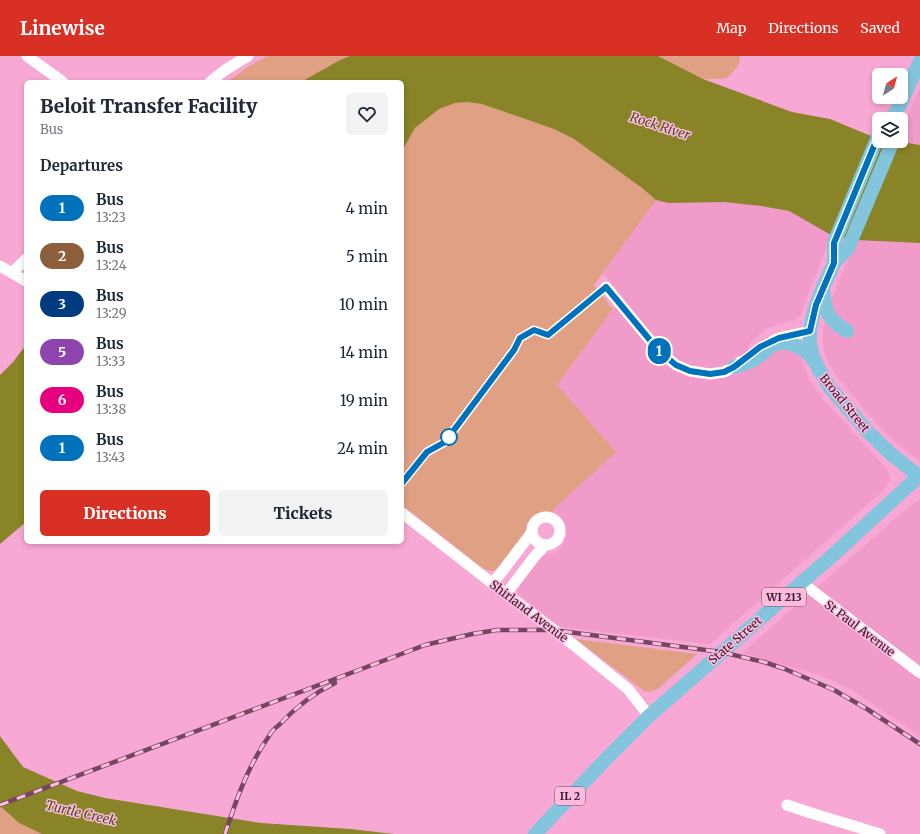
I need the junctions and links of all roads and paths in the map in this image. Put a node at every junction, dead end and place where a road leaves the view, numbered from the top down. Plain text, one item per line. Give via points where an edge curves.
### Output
1 (27, 56) edge
2 (241, 57) edge
3 (920, 60) edge
4 (59, 80) edge
5 (212, 80) edge
6 (896, 112) edge
7 (873, 148) edge
8 (890, 148) edge
9 (24, 261) edge
10 (834, 263) junction
11 (0, 266) edge
12 (12, 273) junction
13 (24, 280) edge
14 (606, 287) dead end
15 (823, 287) junction
16 (810, 331) junction
17 (847, 331) dead end
18 (815, 362) junction
19 (729, 369) junction
20 (920, 476) edge
21 (404, 514) edge
22 (532, 532) junction
23 (545, 545) junction
24 (801, 582) junction
25 (493, 583) junction
26 (506, 594) junction
27 (920, 673) edge
28 (649, 716) junction
29 (606, 759) joint
30 (787, 805) dead end
31 (535, 834) edge
32 (880, 834) edge

1 - 4 street
2 - 5 street
3 - 6 main road
7 - 10 main road, Broad Street / WI 213 via 834,243
8 - 10 main road, Broad Street / WI 213 via 848,248
9 - 12 street
10 - 15 main road, Broad Street / WI 213
11 - 12 street
12 - 13 street
14 - 19 street via 659,351 676,365 690,371 710,374
15 - 16 main road, Broad Street / WI 213
15 - 17 main road via 828,314
16 - 18 main road, Broad Street / WI 213 via 810,344
16 - 19 street via 779,338 760,347
18 - 19 main road via 801,348 782,343 773,345 752,361
18 - 20 main road, Broad Street / WI 213 via 830,388 869,433
20 - 24 main road, State Street / WI 213
21 - 25 street, Shirland Avenue
22 - 23 street via 536,541
22 - 23 street via 532,527 538,519 547,516 555,520 560,527 559,536 554,542
22 - 25 street
23 - 26 street
24 - 27 street, St Paul Avenue
24 - 28 main road, State Street / WI 213
25 - 26 street, Shirland Avenue
26 - 28 street, Shirland Avenue via 628,689
28 - 29 main road, State Street / WI 213
29 - 31 main road, IL 2
30 - 32 street

